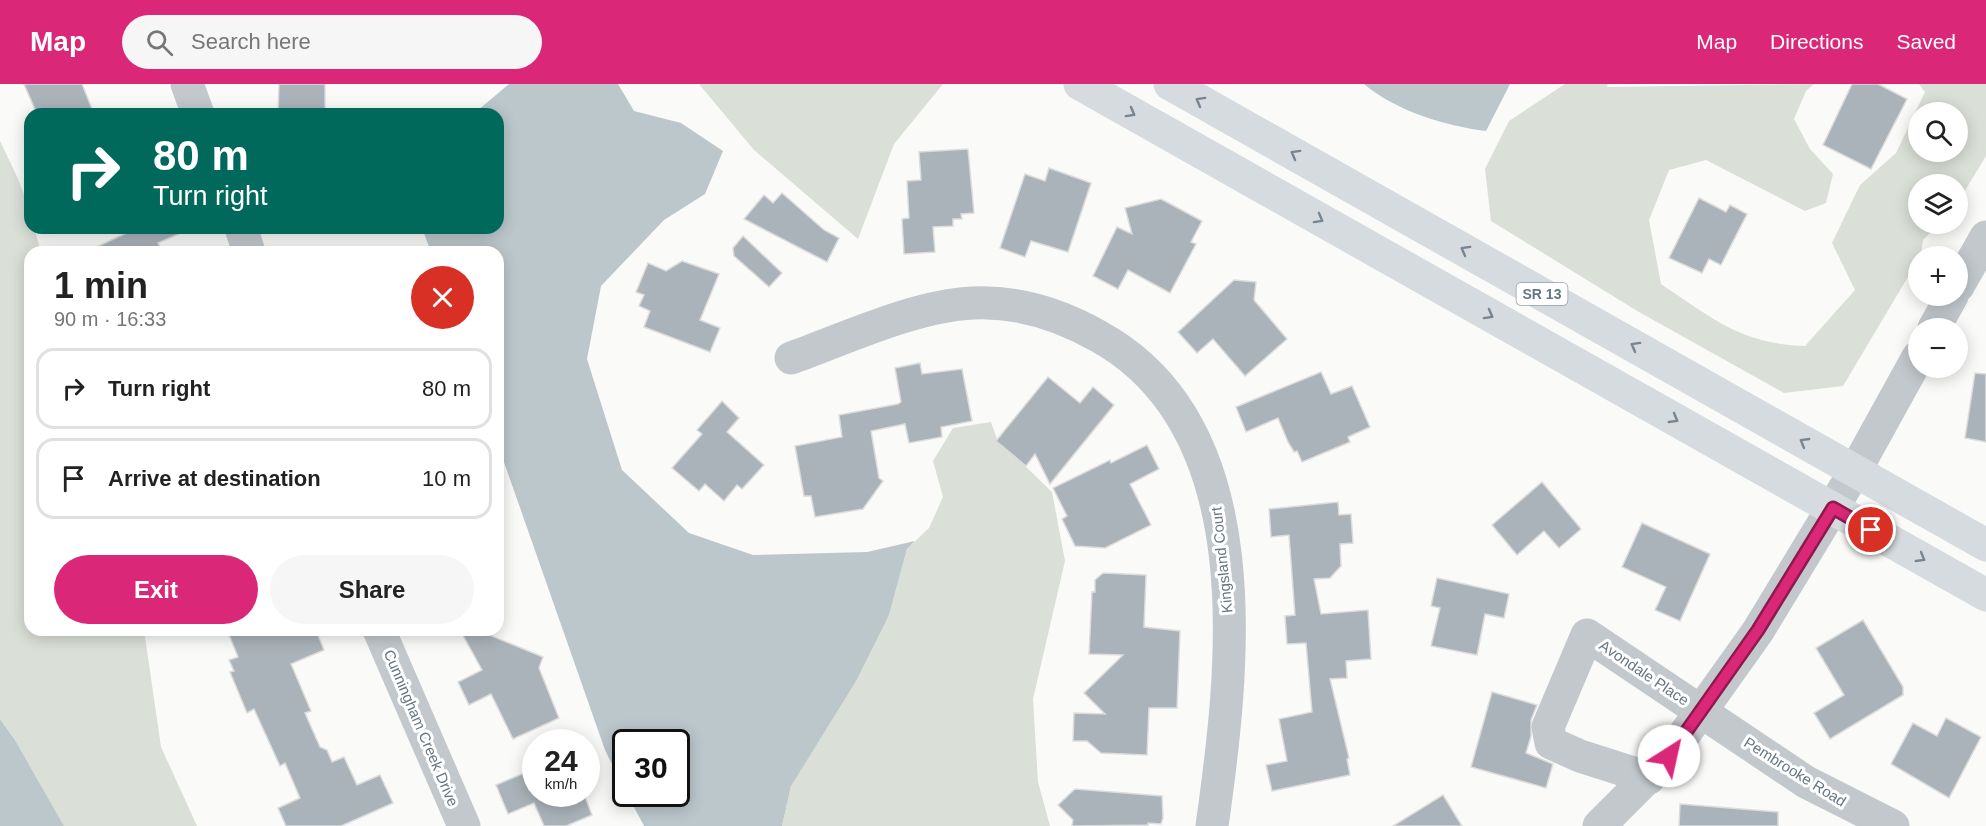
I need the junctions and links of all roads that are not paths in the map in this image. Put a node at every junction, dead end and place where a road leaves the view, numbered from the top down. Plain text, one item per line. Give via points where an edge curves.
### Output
1 (187, 84) edge
2 (1080, 84) edge
3 (1170, 84) edge
4 (196, 108) edge
5 (1986, 237) edge
6 (1968, 268) edge
7 (791, 358) dead end
8 (1908, 375) edge
9 (1855, 471) junction
10 (1833, 508) junction
11 (1986, 545) edge
12 (1986, 595) edge
13 (382, 636) edge
14 (1701, 712) junction
15 (1649, 778) junction
16 (464, 826) edge
17 (1212, 826) edge
18 (1599, 826) edge
19 (1893, 826) edge

1 - 4 street
2 -> 10 main road, SR 13
9 -> 3 main road, SR 13
5 - 6 street
7 - 17 street, Kingsland Court via 928,309 972,303 1010,304 1046,312 1112,343 1162,387 1204,459 1222,534 1230,676
8 - 9 street
9 - 10 street
9 - 11 main road, SR 13
10 -> 12 main road, SR 13
10 - 14 street via 1758,630
13 - 16 street, Cunningham Creek Drive
14 - 15 street
14 - 15 street, Avondale Place via 1587,635 1548,727 1551,743
14 - 19 street, Pembrooke Road via 1806,782
15 - 18 street

